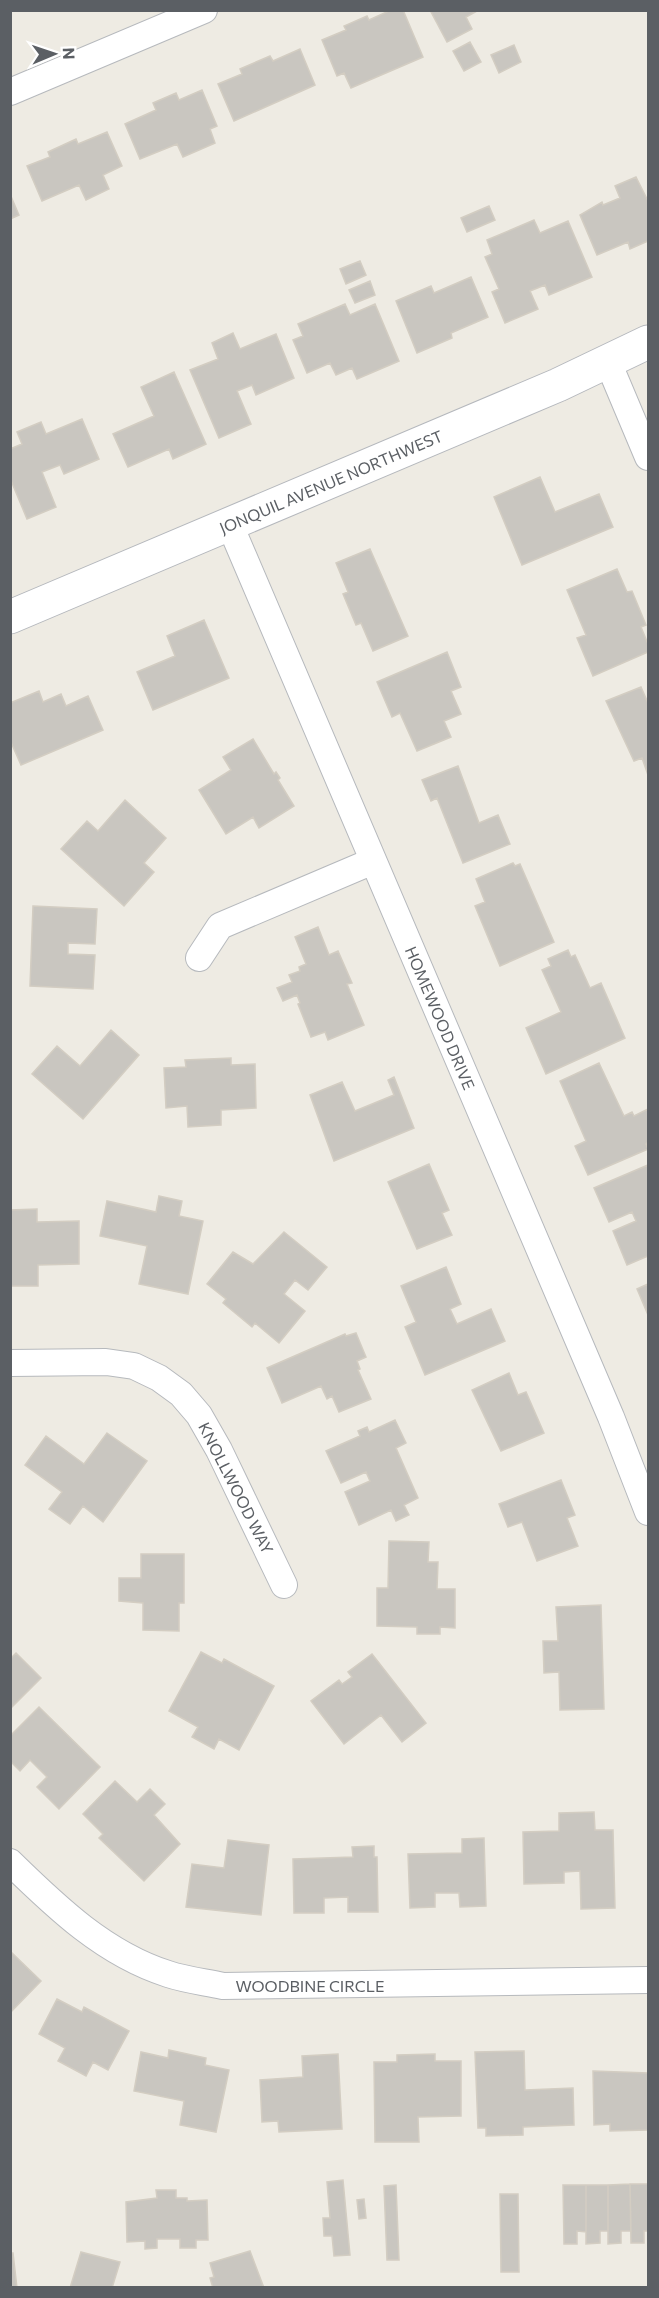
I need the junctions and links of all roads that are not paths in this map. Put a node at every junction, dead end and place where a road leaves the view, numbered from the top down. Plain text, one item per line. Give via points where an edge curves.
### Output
1 (204, 10) edge
2 (10, 92) edge
3 (648, 342) edge
4 (608, 362) junction
5 (648, 457) edge
6 (230, 525) junction
7 (10, 617) edge
8 (373, 861) junction
9 (199, 958) dead end
10 (10, 1363) edge
11 (648, 1512) edge
12 (284, 1585) dead end
13 (10, 1862) edge
14 (648, 1980) edge

1 - 2 street
3 - 4 street, JONQUIL AVENUE NORTHWEST
4 - 5 street
4 - 6 street, JONQUIL AVENUE NORTHWEST
6 - 7 street, JONQUIL AVENUE NORTHWEST
6 - 8 street, HOMEWOOD DRIVE
8 - 9 street via 220,926
8 - 11 street, HOMEWOOD DRIVE
10 - 12 street, KNOLLWOOD WAY via 106,1362 134,1366 181,1394 199,1414 219,1450
13 - 14 street, WOODBINE CIRCLE via 77,1924 130,1958 169,1974 223,1986

